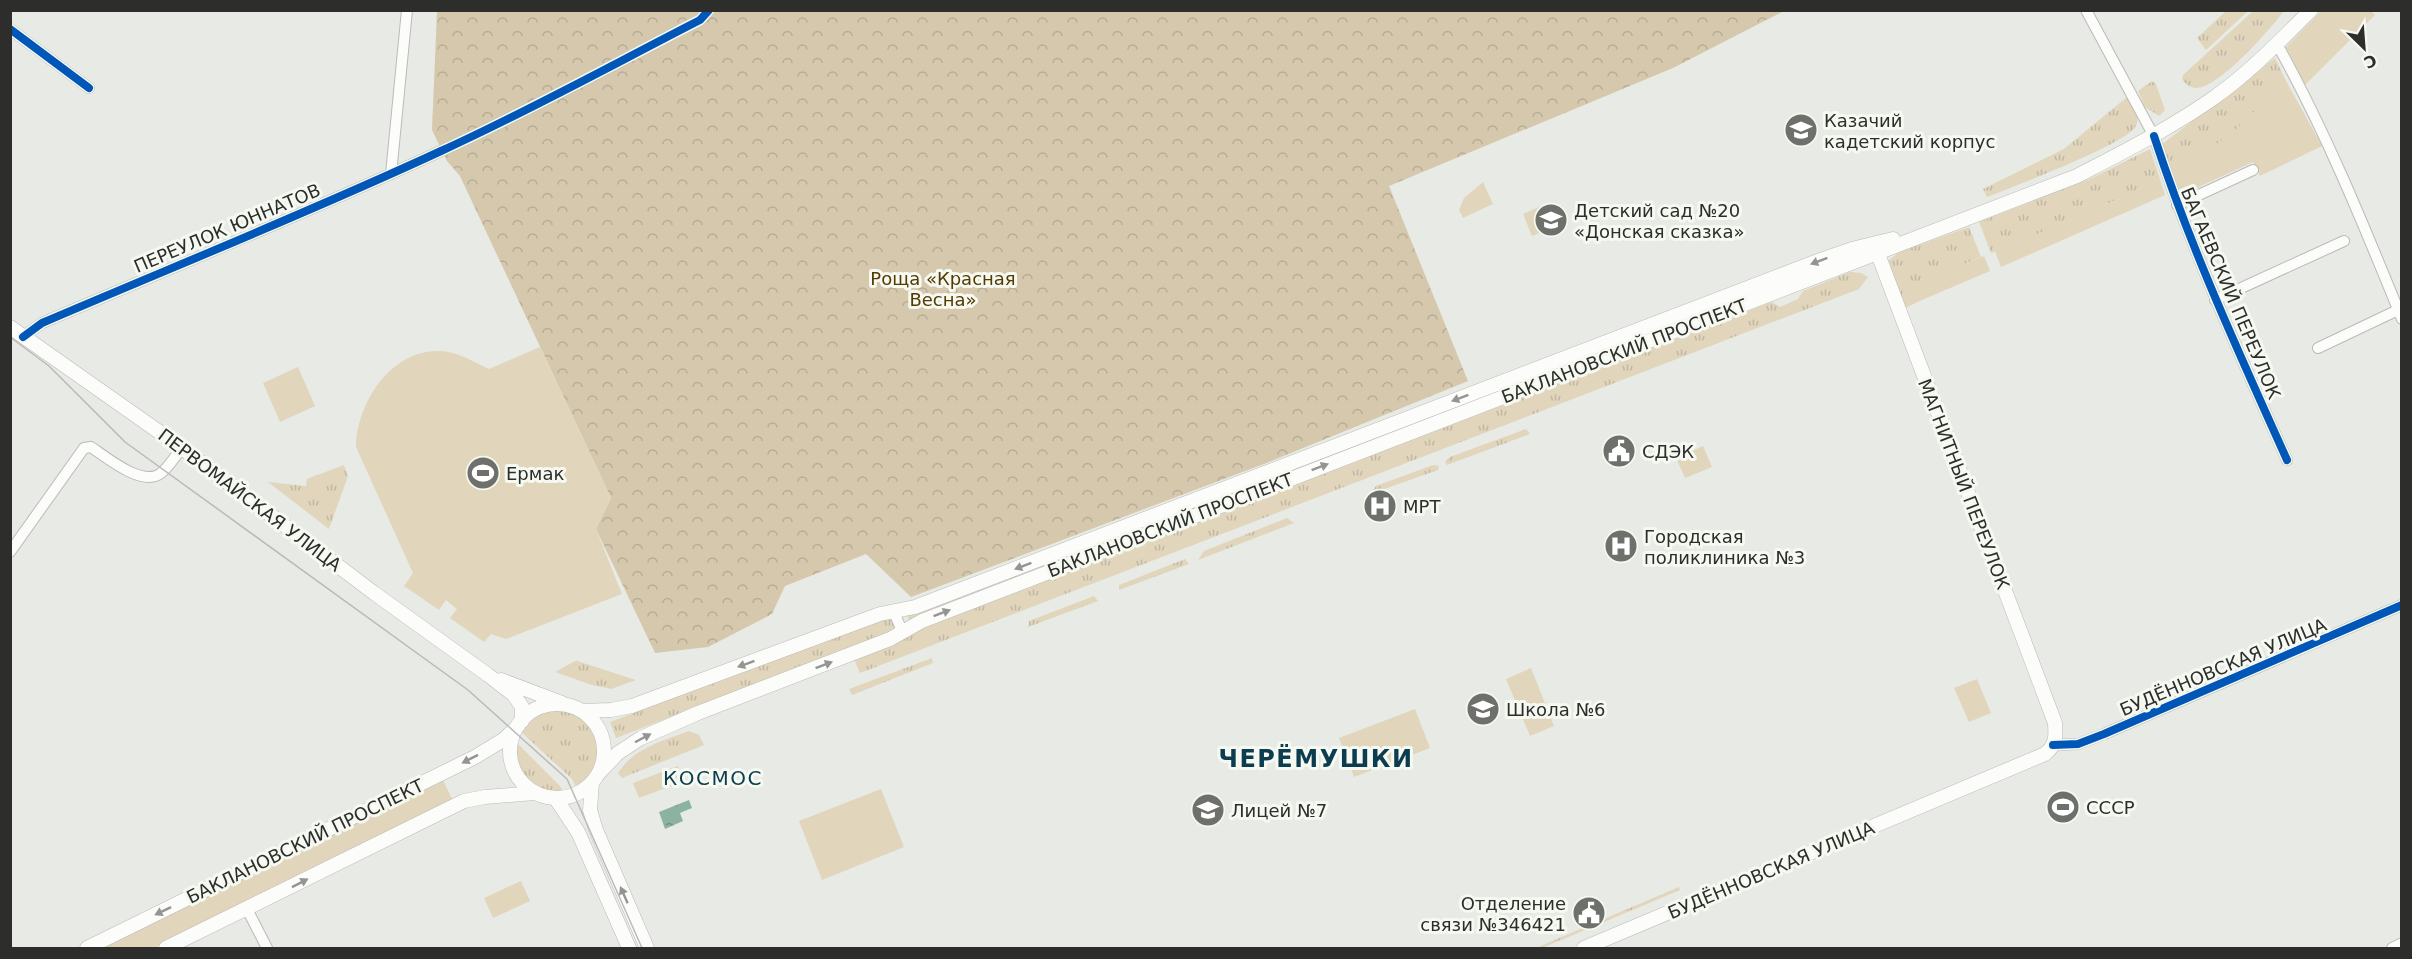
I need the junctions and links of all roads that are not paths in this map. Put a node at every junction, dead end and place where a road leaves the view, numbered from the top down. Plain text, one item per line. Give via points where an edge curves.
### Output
1 (406, 10) edge
2 (709, 10) edge
3 (2086, 10) edge
4 (2300, 10) edge
5 (2311, 10) edge
6 (10, 29) edge
7 (2277, 44) junction
8 (89, 88) dead end
9 (2152, 132) junction
10 (444, 150) junction
11 (447, 161) dead end
12 (2253, 170) dead end
13 (392, 174) junction
14 (2177, 205) junction
15 (2344, 241) dead end
16 (1875, 249) junction
17 (2215, 300) junction
18 (2400, 315) edge
19 (10, 327) edge
20 (23, 337) junction
21 (2318, 348) dead end
22 (182, 448) junction
23 (2287, 460) dead end
24 (10, 552) edge
25 (2402, 605) edge
26 (894, 612) junction
27 (902, 631) junction
28 (488, 675) junction
29 (576, 708) junction
30 (520, 723) junction
31 (2053, 746) junction
32 (595, 778) junction
33 (534, 793) junction
34 (556, 799) junction
35 (247, 909) junction
36 (2402, 943) edge
37 (87, 948) edge
38 (166, 948) edge
39 (267, 948) edge
40 (629, 948) edge
41 (647, 948) edge
42 (1584, 948) edge
43 (2392, 948) edge

1 - 13 street
2 - 10 street, ПЕРЕУЛОК ЮННАТОВ via 700,20
3 - 9 street, БАГАЕВСКИЙ ПЕРЕУЛОК
4 - 9 main road, БАКЛАНОВСКИЙ ПРОСПЕКТ via 2210,91
5 - 7 main road, БАКЛАНОВСКИЙ ПРОСПЕКТ
6 - 8 street
7 - 9 main road, БАКЛАНОВСКИЙ ПРОСПЕКТ via 2214,98
7 - 18 street via 2303,91 2365,227
9 - 14 street, БАГАЕВСКИЙ ПЕРЕУЛОК
9 - 16 main road, БАКЛАНОВСКИЙ ПРОСПЕКТ via 2077,176
10 - 11 street
10 - 13 street, ПЕРЕУЛОК ЮННАТОВ
12 - 14 street
13 - 20 street, ПЕРЕУЛОК ЮННАТОВ via 52,319
14 - 17 street, БАГАЕВСКИЙ ПЕРЕУЛОК
15 - 17 street, БАГАЕВСКИЙ ПЕРЕУЛОК
16 -> 26 main road, БАКЛАНОВСКИЙ ПРОСПЕКТ via 1852,249 1823,259
27 -> 16 main road, БАКЛАНОВСКИЙ ПРОСПЕКТ
16 - 31 main road, МАГНИТНЫЙ ПЕРЕУЛОК via 2055,723
17 - 23 street, БАГАЕВСКИЙ ПЕРЕУЛОК
18 - 21 street
19 - 20 main road, ПЕРВОМАЙСКАЯ УЛИЦА
20 - 22 main road, ПЕРВОМАЙСКАЯ УЛИЦА
22 - 24 street via 153,478 132,474 91,447 84,448
22 - 28 main road, ПЕРВОМАЙСКАЯ УЛИЦА
25 - 31 street, БУДЁННОВСКАЯ УЛИЦА via 2104,734 2078,744
26 - 27 street
26 -> 29 main road, БАКЛАНОВСКИЙ ПРОСПЕКТ via 632,706 611,710
32 -> 27 main road, БАКЛАНОВСКИЙ ПРОСПЕКТ via 618,753 642,738
28 - 29 main road, ПЕРВОМАЙСКАЯ УЛИЦА
28 - 30 main road, ПЕРВОМАЙСКАЯ УЛИЦА via 514,695 522,707
29 - 30 main road via 552,704 531,712
29 - 32 main road via 594,724 602,739 603,757
30 - 33 main road via 510,747 512,765 520,782
30 -> 37 main road, БАКЛАНОВСКИЙ ПРОСПЕКТ via 503,740 463,763
31 - 42 main road, БУДЁННОВСКАЯ УЛИЦА via 2045,754
32 - 34 main road via 574,795
41 -> 32 main road via 596,830 590,810
33 - 34 main road
35 -> 33 main road, БАКЛАНОВСКИЙ ПРОСПЕКТ via 464,801
34 - 40 main road via 578,832
35 - 38 main road, БАКЛАНОВСКИЙ ПРОСПЕКТ
35 - 39 street
36 - 43 street

